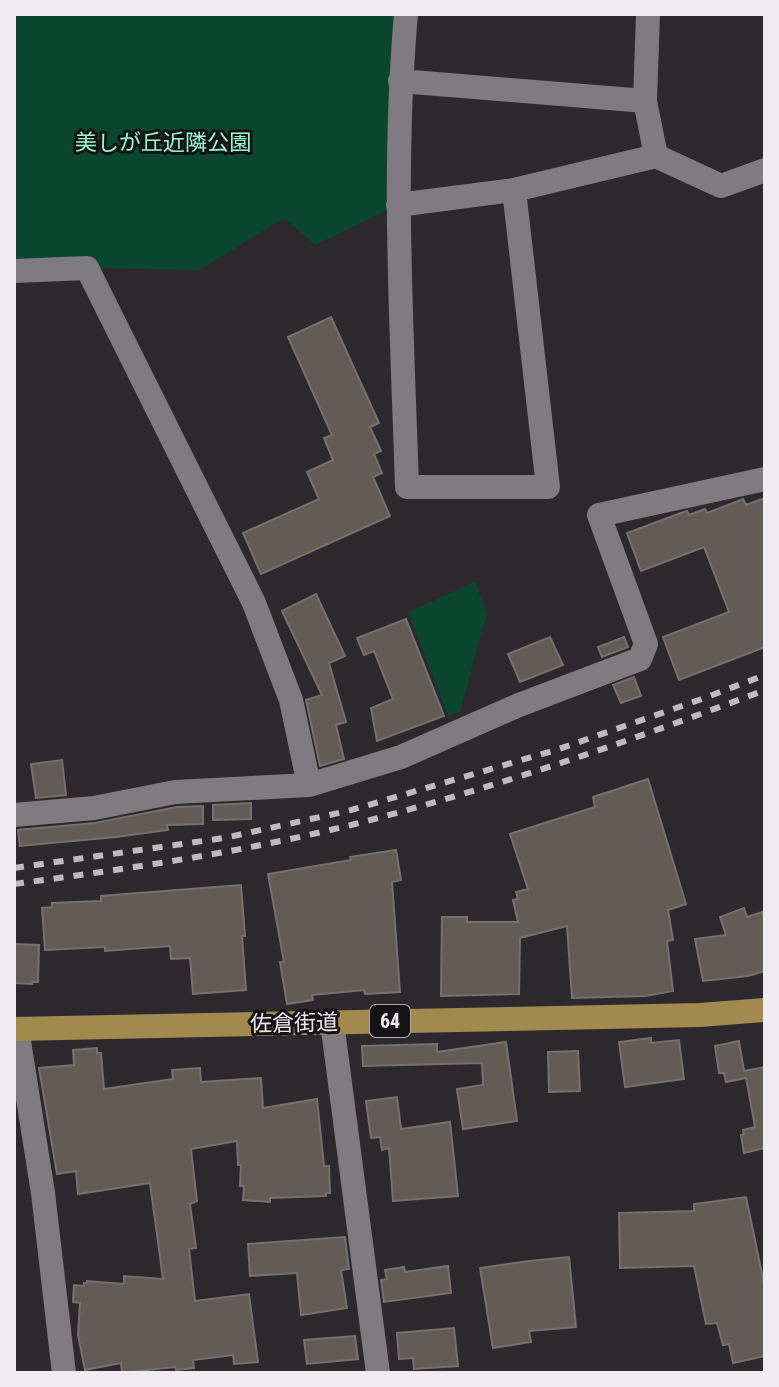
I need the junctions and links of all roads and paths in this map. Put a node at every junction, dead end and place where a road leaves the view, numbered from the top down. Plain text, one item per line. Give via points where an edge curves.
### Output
1 (406, 14) edge
2 (648, 14) edge
3 (400, 81) junction
4 (645, 101) junction
5 (656, 156) junction
6 (765, 170) edge
7 (514, 190) junction
8 (398, 205) junction
9 (14, 271) edge
10 (765, 479) edge
11 (309, 785) junction
12 (14, 815) edge
13 (765, 1010) edge
14 (332, 1022) junction
15 (16, 1029) edge
16 (64, 1373) edge
17 (378, 1373) edge

1 - 3 street
2 - 4 street
3 - 4 street
3 - 8 street
4 - 5 street
5 - 6 street via 721,186
5 - 7 street
7 - 8 street
7 - 8 street via 548,487 407,487
9 - 11 street via 87,268 254,603 291,700
10 - 11 street via 599,515 646,644 640,659 401,757
11 - 12 street via 175,792 94,808
13 - 14 main road, 佐倉街道 / 64
14 - 15 main road, 佐倉街道 / 64
14 - 17 street
15 - 16 street via 43,1193

